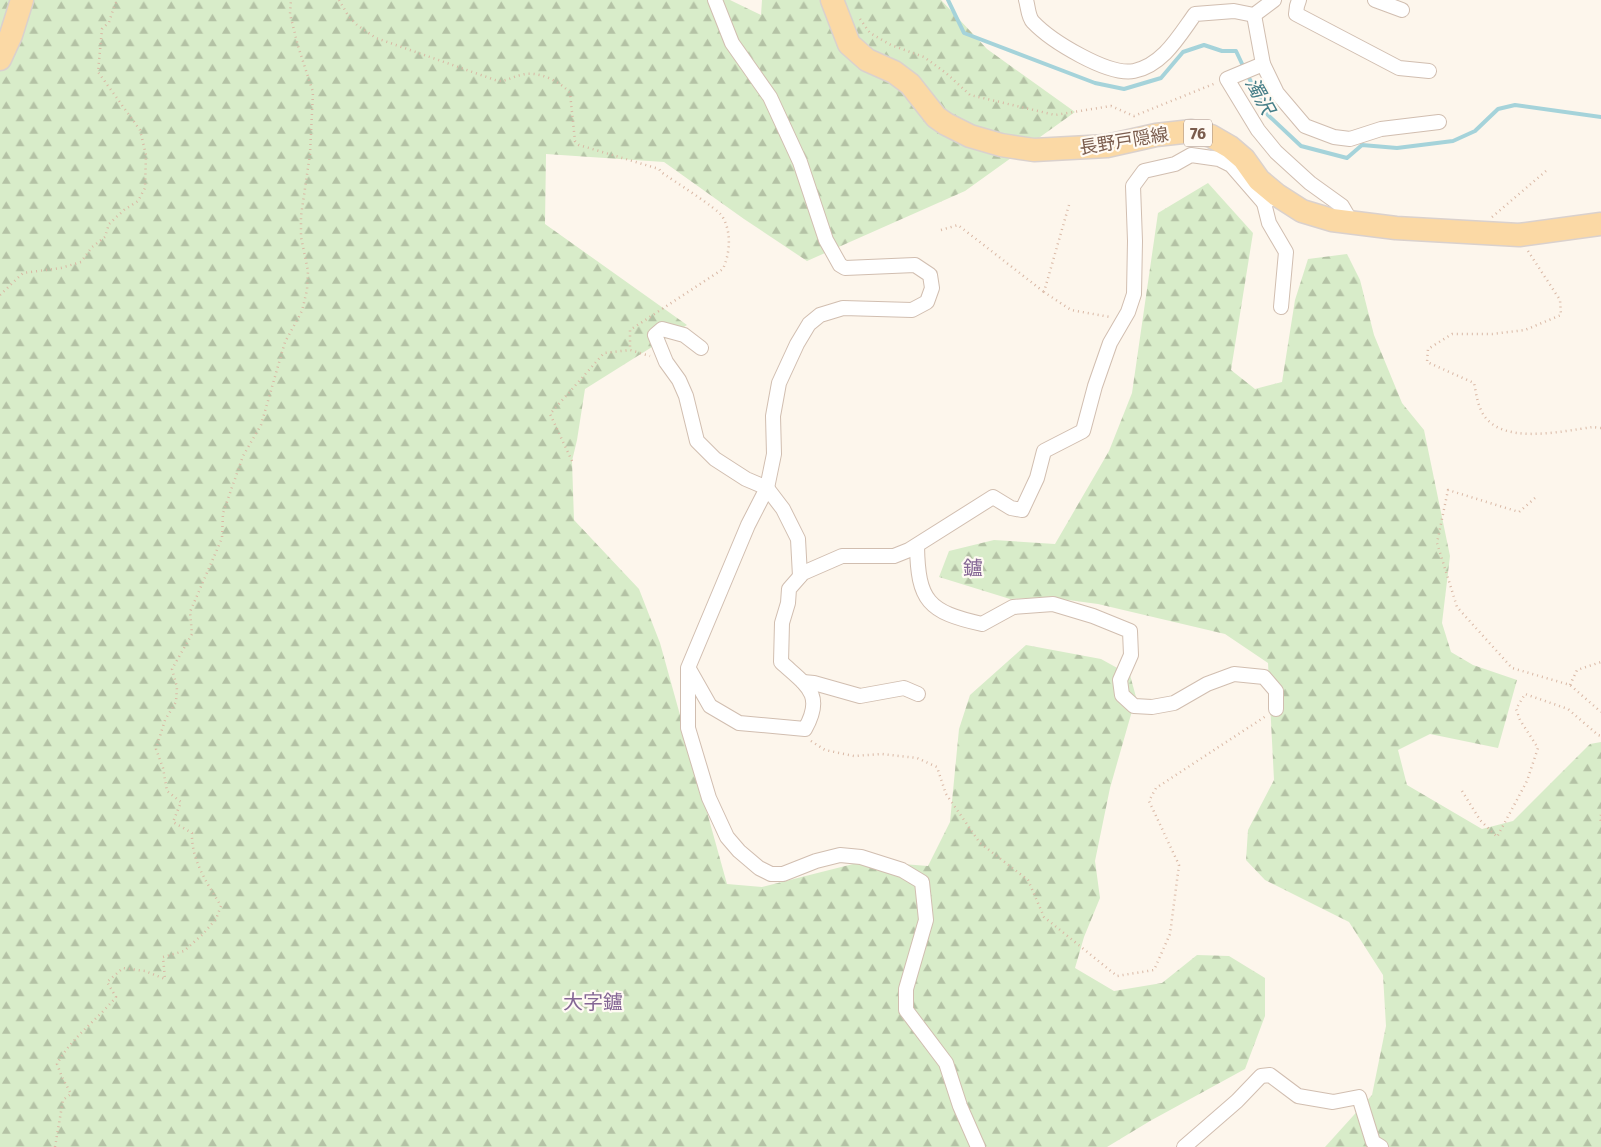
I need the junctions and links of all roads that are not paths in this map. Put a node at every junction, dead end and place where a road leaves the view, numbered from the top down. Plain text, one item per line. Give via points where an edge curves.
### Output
1 (22, 0) edge
2 (716, 0) edge
3 (1026, 0) edge
4 (1274, 0) edge
5 (1300, 0) edge
6 (1375, 0) edge
7 (835, 10) edge
8 (1402, 10) dead end
9 (1254, 15) junction
10 (0, 59) edge
11 (1259, 66) junction
12 (1429, 71) dead end
13 (1439, 122) dead end
14 (1271, 199) junction
15 (1352, 223) junction
16 (1601, 224) edge
17 (1281, 307) dead end
18 (701, 348) dead end
19 (767, 488) junction
20 (917, 546) junction
21 (800, 576) junction
22 (688, 668) junction
23 (803, 682) junction
24 (918, 694) dead end
25 (1276, 709) road end
26 (978, 1147) edge
27 (1184, 1147) edge
28 (1381, 1147) edge

1 - 10 main road
2 - 19 street via 732,43 770,98 800,162 826,240 840,265 846,268 915,265 930,275 932,288 927,302 912,310 843,308 820,315 809,324 779,383 773,416 774,454
3 - 9 street via 1031,20 1057,42 1096,64 1133,71 1148,66 1170,49 1195,14 1234,11
4 - 9 street
5 - 12 street via 1296,14 1400,68
6 - 8 street
7 - 14 main road, 長野戸隠線 / 76 via 849,44 867,60 894,72 910,84 936,117 970,136 1034,150 1107,146 1192,131 1211,136 1244,159
9 - 11 street
11 - 13 street via 1305,126 1334,137 1350,139 1382,129
11 - 15 street via 1232,77 1258,130 1276,152 1310,183 1342,206
14 - 15 main road, 長野戸隠線 / 76 via 1332,220
14 - 17 street via 1269,223 1286,252
14 - 20 street via 1231,165 1219,159 1191,155 1175,164 1144,171 1133,186 1134,294 1128,312 1110,343 1083,431 1044,451 1037,478 1022,510 1011,508 993,497
15 - 16 main road, 長野戸隠線 / 76 via 1519,235
18 - 19 street via 684,335 662,329 655,335 666,362 680,380 697,441 715,459
19 - 21 street via 783,509 798,539
19 - 22 street via 748,525
20 - 21 street via 894,556 842,556
20 - 25 street via 924,594 930,603 951,614 982,624 1013,608 1052,604 1130,631 1131,655 1120,680 1122,695 1134,706 1174,703 1207,684 1234,674 1264,677 1276,691
21 - 23 street via 789,589 782,623 781,662
22 - 23 street via 710,706 739,723 805,729 812,716 814,699
22 - 26 street via 688,728 709,798 727,837 739,851 771,874 783,874 840,854 902,870 922,882 926,920 906,989 906,1010 946,1062
23 - 24 street via 860,696 904,688
27 - 28 street via 1238,1101 1261,1076 1270,1075 1298,1096 1333,1102 1359,1097 1373,1142

